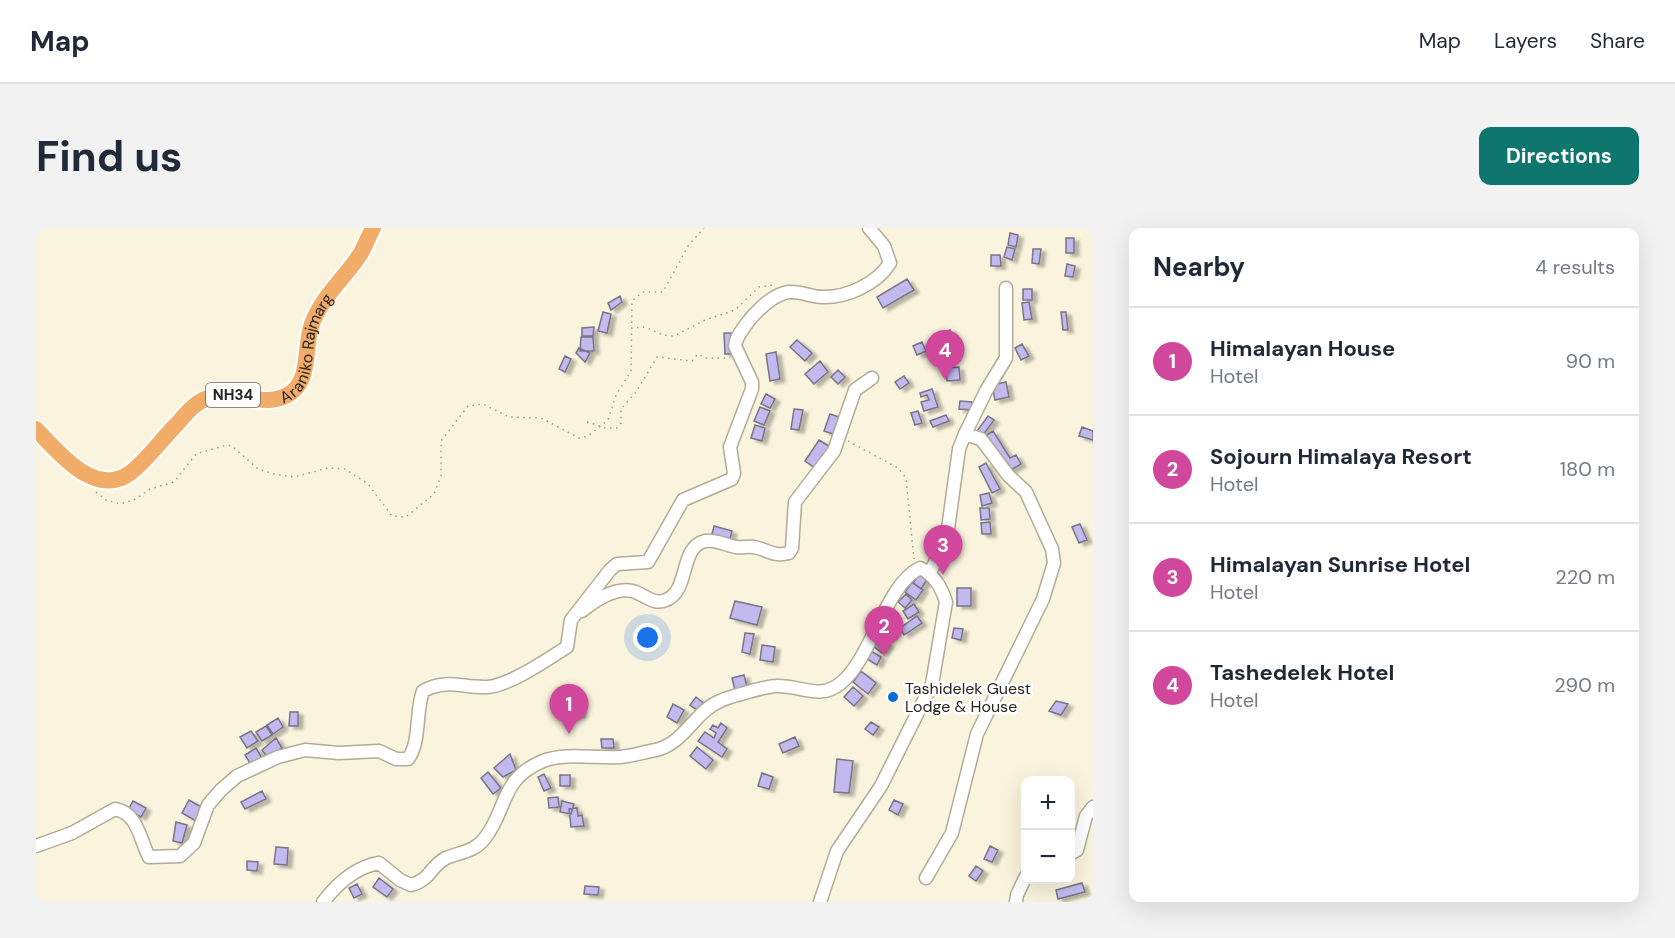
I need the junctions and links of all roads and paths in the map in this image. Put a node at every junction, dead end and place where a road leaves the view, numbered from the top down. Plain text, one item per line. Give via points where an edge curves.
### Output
1 (373, 228) edge
2 (705, 228) edge
3 (869, 228) edge
4 (773, 285) dead end
5 (1006, 288) dead end
6 (630, 328) junction
7 (735, 346) junction
8 (872, 378) dead end
9 (587, 422) dead end
10 (601, 427) junction
11 (36, 429) edge
12 (966, 434) junction
13 (840, 436) junction
14 (90, 477) junction
15 (925, 570) junction
16 (570, 636) junction
17 (1093, 807) edge
18 (36, 846) edge
19 (1075, 851) edge
20 (926, 878) dead end
21 (1023, 884) edge
22 (323, 902) edge
23 (820, 902) edge
24 (1016, 902) edge

1 - 14 highway, Araniko Rajmarg / NH34 via 361,253 312,321 304,371 292,392 268,400 234,394 206,398 190,409 128,475 108,480
2 - 6 path via 688,246 663,292 643,292 635,297
3 - 7 street via 884,246 890,263 883,274 871,284 832,297 788,292 774,298 744,327
4 - 6 path via 759,287 735,310 674,336 645,327
5 - 12 street via 1006,358
6 - 10 path via 631,371 616,395 612,415
7 - 10 path via 735,357 727,359 698,354 685,362 657,357 641,386 621,410 617,428
7 - 16 street via 753,382 730,447 732,479 683,500 648,562 617,564 610,570 571,620
8 - 13 street via 855,390
9 - 10 path
10 - 14 path via 579,438 541,418 509,417 483,404 468,406 441,441 441,476 434,494 406,517 392,516 368,484 345,469 328,468 294,477 274,474 258,469 226,445 196,454 174,482 120,504 97,494
11 - 14 highway
12 - 15 street via 959,449 947,536
12 - 20 street via 981,439 1026,492 1052,549 1054,563 1043,599 977,734 952,833
13 - 15 path via 898,468 906,478 911,548
13 - 16 street via 826,464 795,502 789,553 778,556 754,547 705,541 691,552 673,596 657,602 632,591 618,592 581,612
15 - 22 street via 912,571 853,668 832,689 821,693 774,686 720,701 673,743 659,749 621,757 558,757 542,762 507,790 485,840 470,851 445,859 424,881 411,885 379,863 369,865 335,887
15 - 23 street via 942,589 945,602 932,684 881,786 837,852
16 - 18 street via 567,647 489,687 438,683 423,691 417,707 414,751 408,759 396,759 379,751 305,750 278,757 237,776 208,805 194,843 180,856 149,857 139,829 128,815 115,809 72,833
17 - 19 street via 1086,816
21 - 24 street

